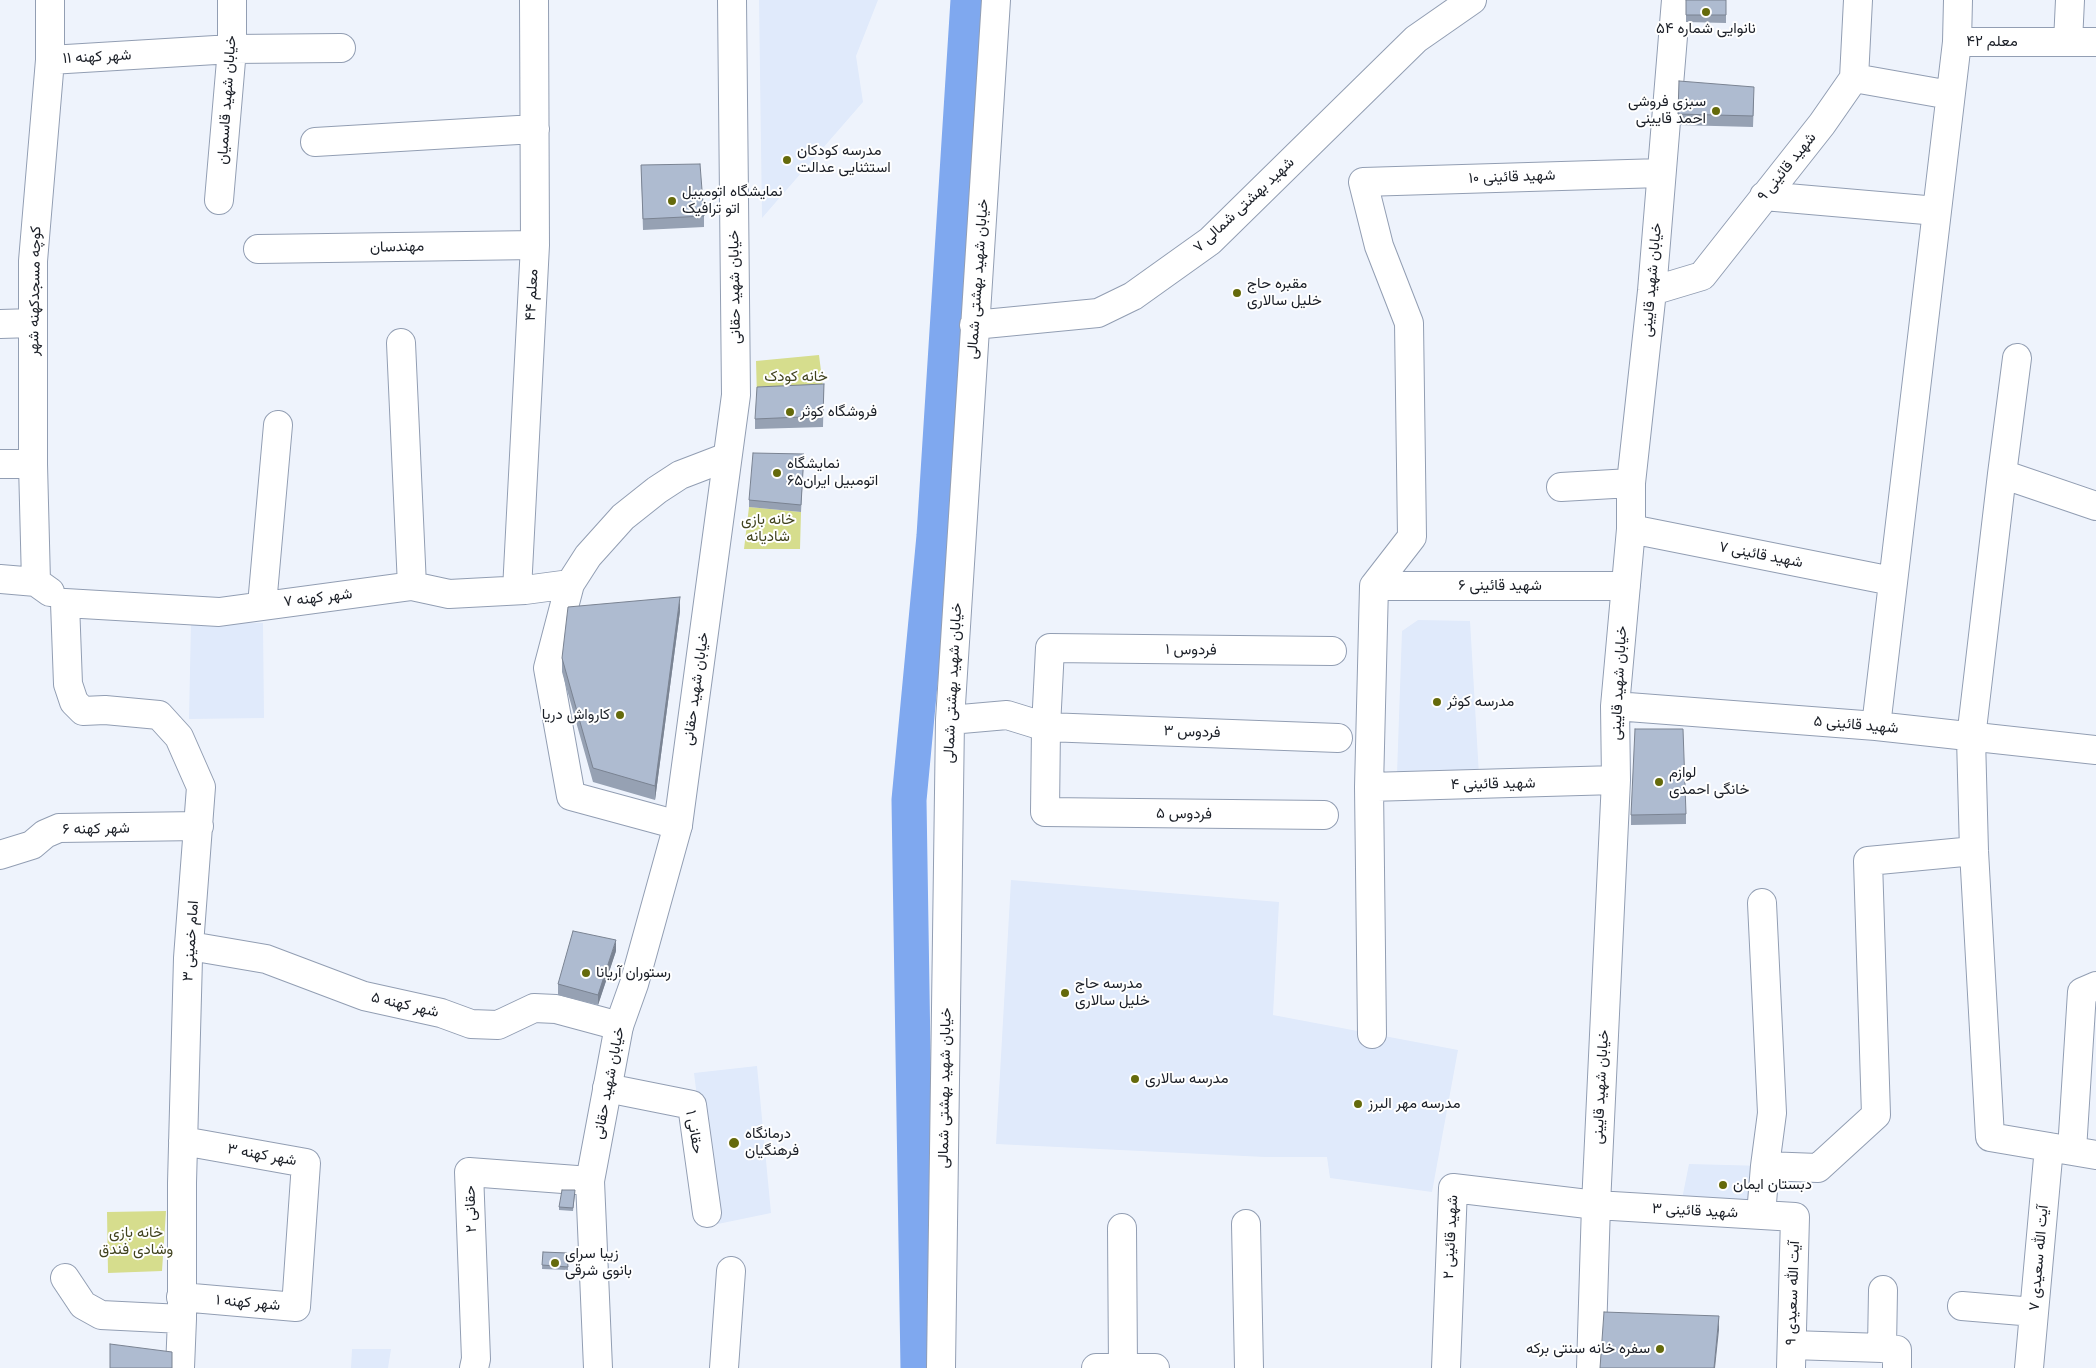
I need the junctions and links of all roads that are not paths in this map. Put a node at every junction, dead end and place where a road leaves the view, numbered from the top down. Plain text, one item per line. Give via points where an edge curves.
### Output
1 (50, 0) edge
2 (232, 0) edge
3 (534, 0) edge
4 (732, 0) edge
5 (996, 0) edge
6 (1472, 0) edge
7 (1676, 0) edge
8 (1858, 0) edge
9 (1958, 0) edge
10 (2070, 0) edge
11 (1957, 42) junction
12 (2068, 42) junction
13 (2096, 42) edge
14 (341, 48) dead end
15 (232, 49) junction
16 (50, 60) junction
17 (1854, 78) junction
18 (1950, 95) junction
19 (534, 129) junction
20 (315, 142) dead end
21 (1661, 173) junction
22 (1764, 196) junction
23 (219, 200) dead end
24 (1937, 211) junction
25 (535, 245) junction
26 (258, 250) dead end
27 (1652, 291) junction
28 (33, 323) junction
29 (0, 324) edge
30 (974, 325) junction
31 (401, 342) dead end
32 (2017, 358) dead end
33 (278, 425) dead end
34 (727, 457) junction
35 (0, 464) edge
36 (33, 464) junction
37 (2002, 474) junction
38 (1630, 483) junction
39 (1561, 487) dead end
40 (2096, 506) edge
41 (1631, 529) junction
42 (0, 579) edge
43 (1892, 581) junction
44 (36, 582) junction
45 (570, 584) junction
46 (412, 586) junction
47 (1374, 586) junction
48 (1626, 586) junction
49 (517, 590) junction
50 (65, 604) junction
51 (262, 605) junction
52 (1332, 651) dead end
53 (1615, 706) junction
54 (950, 720) junction
55 (1876, 726) junction
56 (1046, 727) junction
57 (1338, 738) dead end
58 (1971, 738) junction
59 (2096, 750) edge
60 (1616, 780) junction
61 (1370, 787) junction
62 (1324, 815) dead end
63 (678, 825) junction
64 (199, 826) junction
65 (1974, 851) junction
66 (0, 855) edge
67 (1762, 902) dead end
68 (190, 946) junction
69 (2096, 986) edge
70 (619, 1026) junction
71 (1372, 1034) dead end
72 (607, 1088) junction
73 (183, 1141) junction
74 (2072, 1151) edge
75 (1765, 1166) junction
76 (590, 1181) junction
77 (1596, 1205) junction
78 (707, 1213) dead end
79 (1761, 1215) junction
80 (1795, 1217) joint
81 (1246, 1224) dead end
82 (1122, 1228) dead end
83 (302, 1229) joint
84 (731, 1271) dead end
85 (65, 1278) dead end
86 (1883, 1290) dead end
87 (1962, 1306) dead end
88 (182, 1308) junction
89 (2034, 1312) junction
90 (1791, 1357) edge
91 (1889, 1358) edge
92 (180, 1368) edge
93 (474, 1368) edge
94 (598, 1368) edge
95 (724, 1368) edge
96 (941, 1368) edge
97 (1096, 1368) edge
98 (1123, 1368) edge
99 (1154, 1368) edge
100 (1249, 1368) edge
101 (1446, 1368) edge
102 (1591, 1368) edge
103 (2029, 1368) edge

1 - 16 street, کوچه مسجدکهنه شهر
2 - 15 street, خیابان شهید قاسمیان
3 - 19 street, معلم ۴۴
4 - 34 street, خیابان شهید حقانی via 736,394
5 - 30 street, خیابان شهید بهشتی شمالی
6 - 30 street, شهید بهشتی شمالی ۷ via 1416,39 1210,241 1133,296 1098,313
7 - 21 street, خیابان شهید قایینی
8 - 17 street
9 - 11 street, معلم ۴۲
10 - 12 street
11 - 12 street, معلم ۴۲
11 - 18 street
12 - 13 street, معلم ۴۲
14 - 15 street, شهر کهنه ۱۱
15 - 16 street, شهر کهنه ۱۱
15 - 23 street, خیابان شهید قاسمیان
16 - 28 street, کوچه مسجدکهنه شهر via 33,261
17 - 18 street
17 - 22 street, شهید قائینی ۹
18 - 24 street
19 - 20 street
19 - 25 street, معلم ۴۴
21 - 27 street, خیابان شهید قایینی
21 - 47 street, شهید قائینی ۱۰ via 1363,182 1379,246 1409,323 1412,537
22 - 24 street
22 - 27 street, شهید قائینی ۹ via 1702,276
24 - 43 street
25 - 26 street, مهندسان
25 - 49 street, معلم ۴۴
27 - 38 street, خیابان شهید قایینی
28 - 29 street
28 - 36 street, کوچه مسجدکهنه شهر
30 - 54 street, خیابان شهید بهشتی شمالی
31 - 46 street
32 - 37 street
33 - 51 street
34 - 45 street via 680,475 656,490 588,556
34 - 63 street, خیابان شهید حقانی
35 - 36 street
36 - 44 street, کوچه مسجدکهنه شهر
37 - 40 street
37 - 58 street
38 - 39 street
38 - 41 street, خیابان شهید قایینی
41 - 43 street, شهید قائینی ۷
41 - 48 street, خیابان شهید قایینی
42 - 44 street
43 - 55 street
44 - 50 street
45 - 49 street, شهر کهنه ۷
45 - 63 street via 548,668 571,796
46 - 49 street, شهر کهنه ۷ via 449,594
46 - 51 street, شهر کهنه ۷
47 - 48 street, شهید قائینی ۶
47 - 61 street
48 - 53 street, خیابان شهید قایینی
50 - 51 street, شهر کهنه ۷ via 219,612
50 - 64 street, امام خمینی ۳ via 68,684 74,702 83,711 159,715 179,737 201,787
52 - 56 street, فردوس ۱ via 1050,648
53 - 55 street, شهید قائینی ۵
53 - 60 street, خیابان شهید قایینی
54 - 56 street, فردوس ۳ via 1007,716
54 - 96 street, خیابان شهید بهشتی شمالی
55 - 58 street, شهید قائینی ۵
56 - 57 street, فردوس ۳
56 - 62 street, فردوس ۵ via 1045,812
58 - 59 street, شهید قائینی ۵
58 - 65 street
60 - 61 street, شهید قائینی ۴
60 - 77 street, خیابان شهید قایینی
61 - 71 street
63 - 70 street, خیابان شهید حقانی via 634,984
64 - 66 street, شهر کهنه ۶ via 59,828 32,845
64 - 68 street, امام خمینی ۳
65 - 74 street via 1990,1136
65 - 75 street via 1868,861 1876,1116 1818,1168
67 - 75 street via 1772,1113
68 - 70 street, شهر کهنه ۵ via 266,959 364,996 441,1012 472,1024 498,1025 534,1008 556,1008
68 - 73 street, امام خمینی ۳
69 - 74 street, آیت الله سعیدی ۷ via 2082,992
70 - 72 street, خیابان شهید حقانی
72 - 76 street, خیابان شهید حقانی
72 - 78 street, حقانی ۱ via 692,1105
73 - 83 street, شهر کهنه ۳ via 306,1163
73 - 88 street, امام خمینی ۳
74 - 89 street, آیت الله سعیدی ۷
75 - 79 street
76 - 93 street, حقانی ۲ via 469,1172
76 - 94 street, خیابان شهید حقانی
77 - 79 street, شهید قائینی ۳
77 - 101 street, شهید قائینی ۲ via 1452,1188
77 - 102 street, خیابان شهید قایینی
79 - 80 street, شهید قائینی ۳
80 - 90 street, آیت الله سعیدی ۹
81 - 100 street
82 - 98 street
83 - 88 street, شهر کهنه ۱ via 296,1307
84 - 95 street
85 - 88 street via 83,1305 101,1315
86 - 91 street
87 - 89 street
88 - 92 street, امام خمینی ۳
89 - 103 street, آیت الله سعیدی ۷
90 - 91 street
97 - 98 street
98 - 99 street

